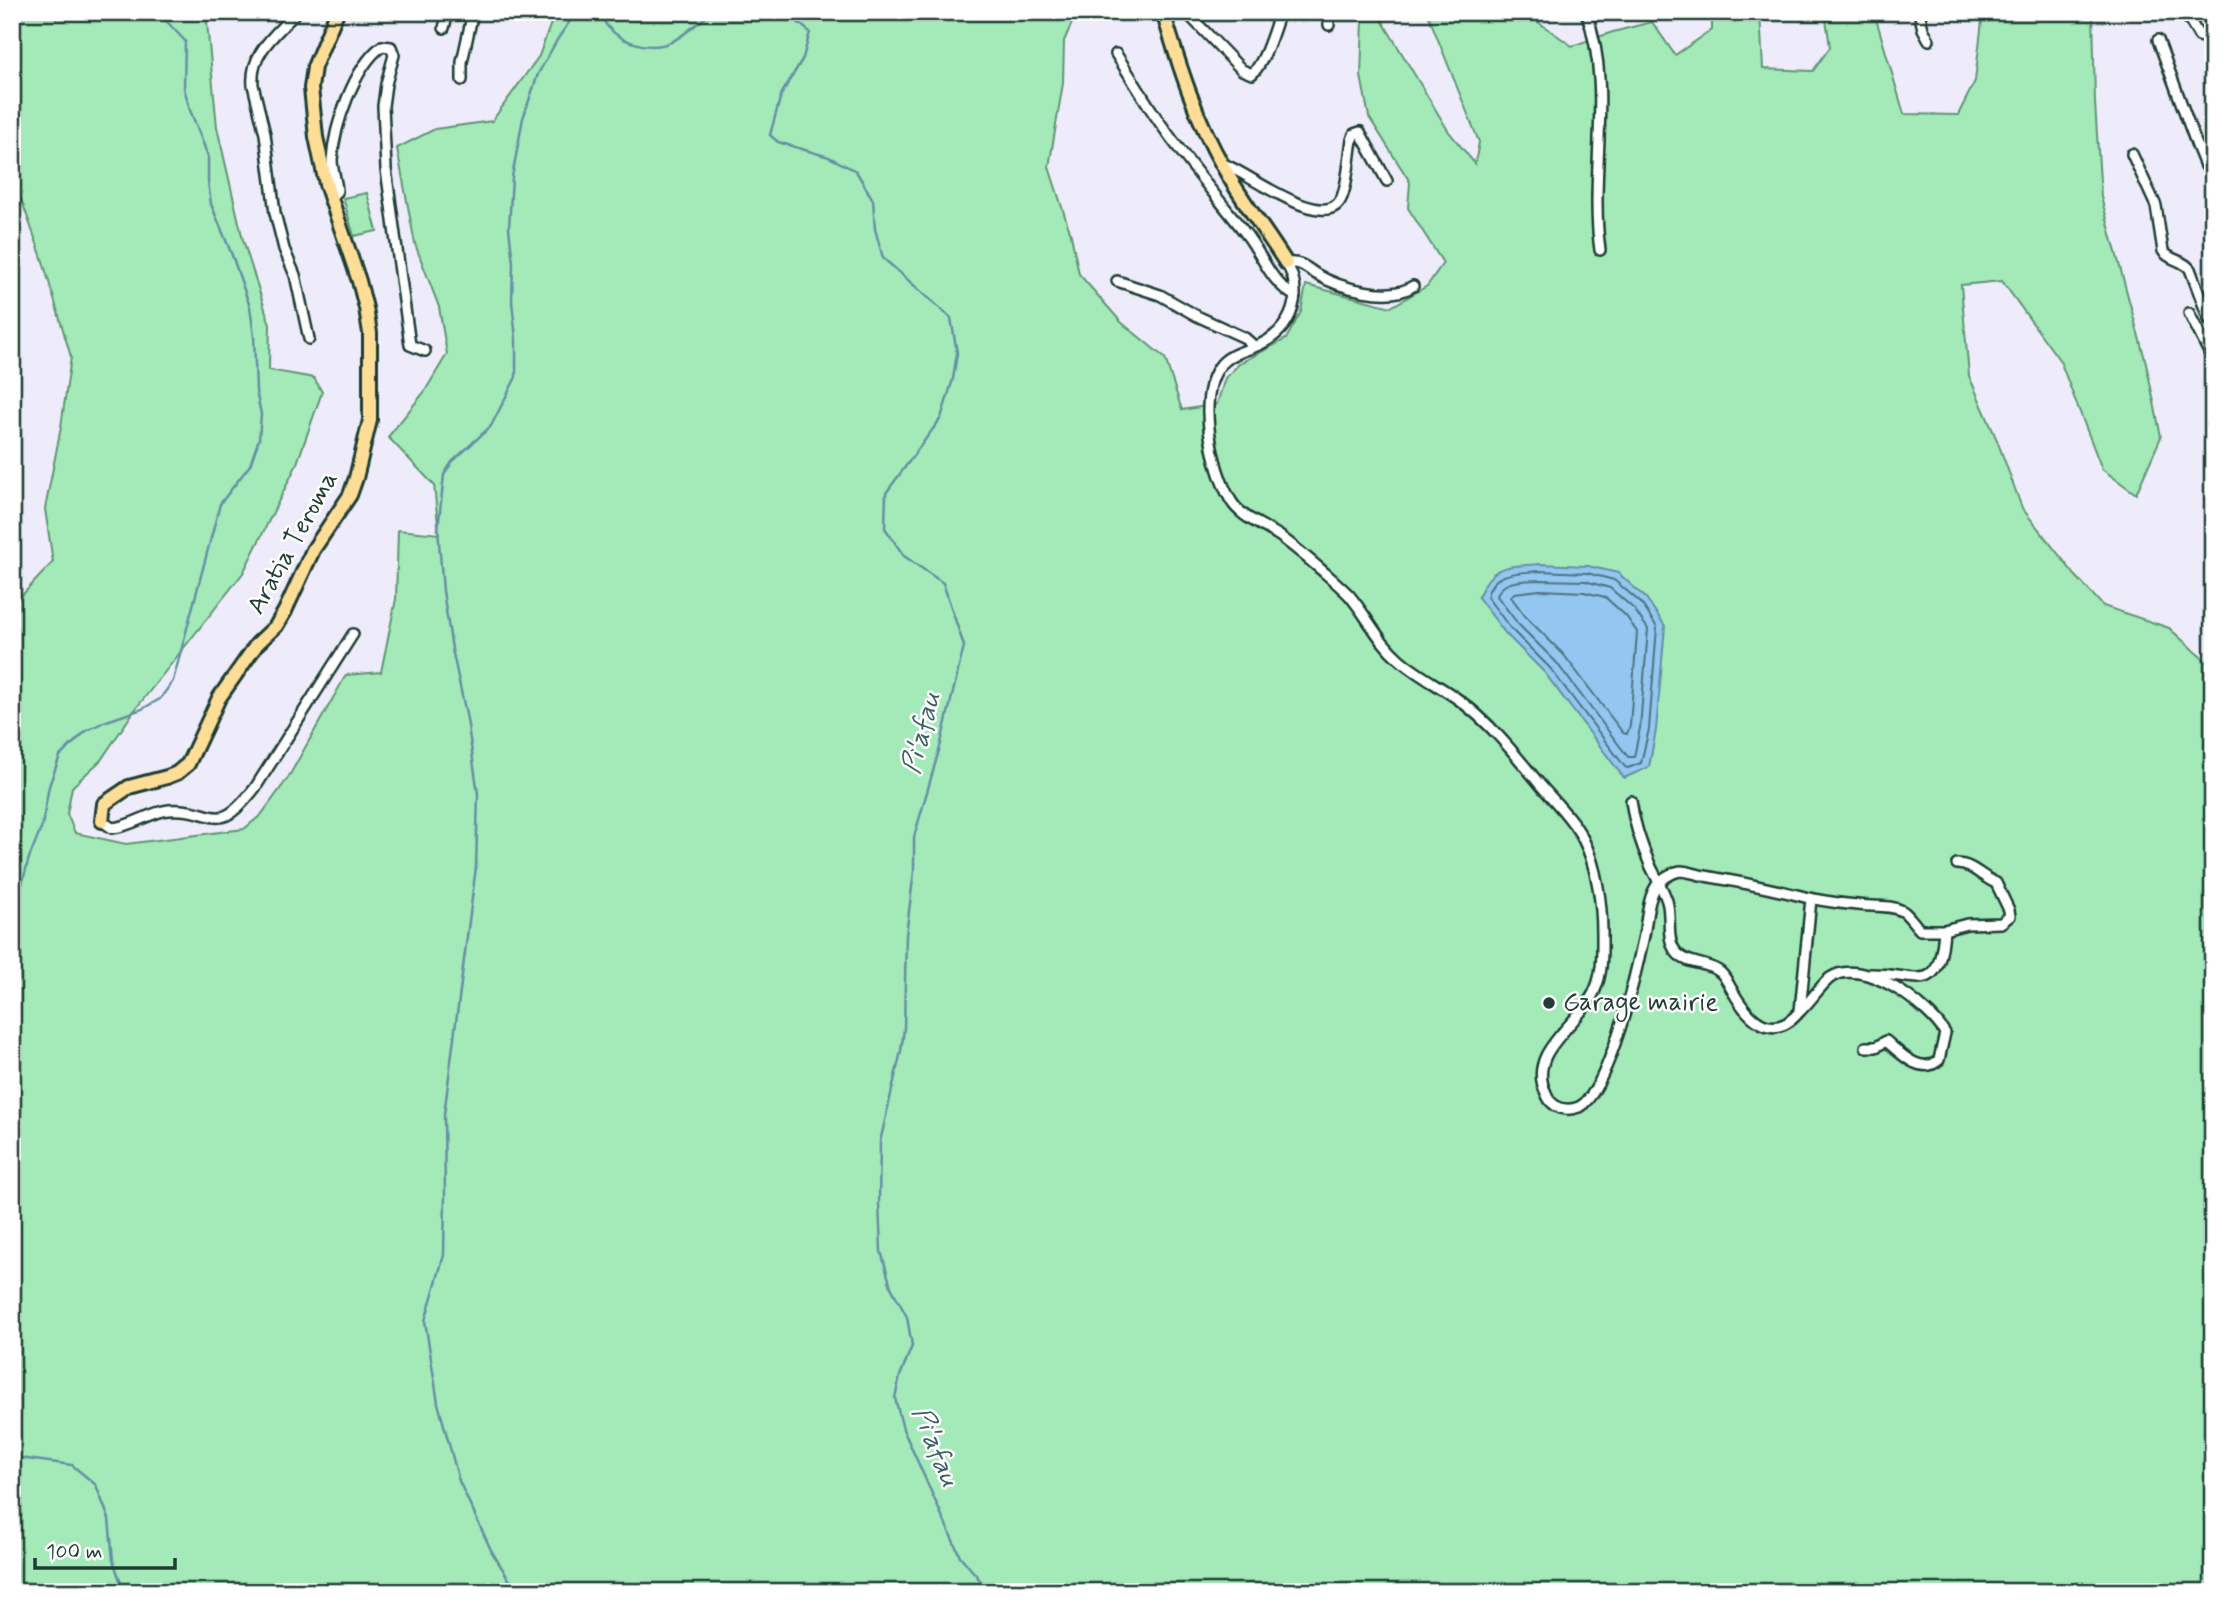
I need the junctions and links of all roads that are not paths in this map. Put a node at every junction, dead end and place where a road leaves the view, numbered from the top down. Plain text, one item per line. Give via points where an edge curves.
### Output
1 (296, 12) edge
2 (337, 12) edge
3 (448, 12) edge
4 (472, 12) edge
5 (1163, 12) edge
6 (1186, 12) edge
7 (1280, 12) edge
8 (1328, 12) edge
9 (1586, 12) edge
10 (1919, 12) edge
11 (2185, 12) edge
12 (1329, 25) dead end
13 (444, 28) dead end
14 (1929, 40) dead end
15 (2158, 40) dead end
16 (2213, 40) edge
17 (1116, 54) dead end
18 (462, 80) dead end
19 (2132, 154) dead end
20 (1221, 163) junction
21 (2213, 176) edge
22 (1387, 181) dead end
23 (329, 197) junction
24 (1600, 250) dead end
25 (1286, 262) junction
26 (1117, 281) dead end
27 (1413, 286) dead end
28 (1295, 296) junction
29 (2189, 313) dead end
30 (2213, 323) edge
31 (309, 339) dead end
32 (1254, 346) junction
33 (425, 351) dead end
34 (2213, 360) edge
35 (353, 634) dead end
36 (1631, 801) dead end
37 (102, 821) joint
38 (1957, 864) dead end
39 (1657, 884) junction
40 (1811, 899) junction
41 (1944, 930) junction
42 (1854, 973) junction
43 (1800, 1011) junction
44 (1866, 1047) dead end

1 - 31 street via 264,46 253,67 253,85 275,213
2 - 23 main road, Aratia Teroma via 314,67 311,88
3 - 13 street
4 - 18 street
5 - 20 main road via 1194,104
6 - 7 street via 1242,70 1252,74
8 - 12 street
9 - 24 street via 1599,86 1596,176
10 - 14 street
11 - 16 street via 2199,36
15 - 21 street
17 - 28 street via 1153,113 1258,250 1277,283
19 - 30 street via 2156,206 2162,251 2190,269
20 - 22 street via 1285,197 1329,210 1343,198 1352,141 1360,132
20 - 25 main road
23 - 33 street via 337,192 334,145 350,91 369,58 382,46 391,47 394,55 383,106 388,192 410,345
23 - 37 main road, Aratia Teroma via 363,295 370,333 370,420 350,495 313,551 276,626 257,644 219,698 188,764 167,778 113,796 104,804
25 - 27 street via 1382,294 1400,293
25 - 28 street via 1296,286
26 - 32 street via 1160,295
28 - 32 street via 1289,320 1277,334
29 - 34 street
32 - 39 street via 1226,360 1210,383 1213,449 1219,475 1236,510 1281,537 1349,596 1401,661 1479,716 1583,839 1602,920 1602,968 1595,992 1549,1050 1542,1067 1542,1084 1558,1108 1570,1110 1588,1101 1611,1056
35 - 37 street via 255,788 231,814 220,818 169,810 120,828
36 - 39 street
38 - 41 street via 1972,867 1996,883 2010,916 2001,923
39 - 40 street via 1681,871
39 - 43 street via 1668,904 1677,954 1719,971 1759,1023 1782,1026
40 - 41 street via 1902,910 1920,930
40 - 43 street
41 - 42 street via 1940,960 1928,976 1919,980
42 - 43 street via 1829,978
42 - 44 street via 1891,984 1945,1033 1938,1060 1927,1067 1911,1061 1886,1041

